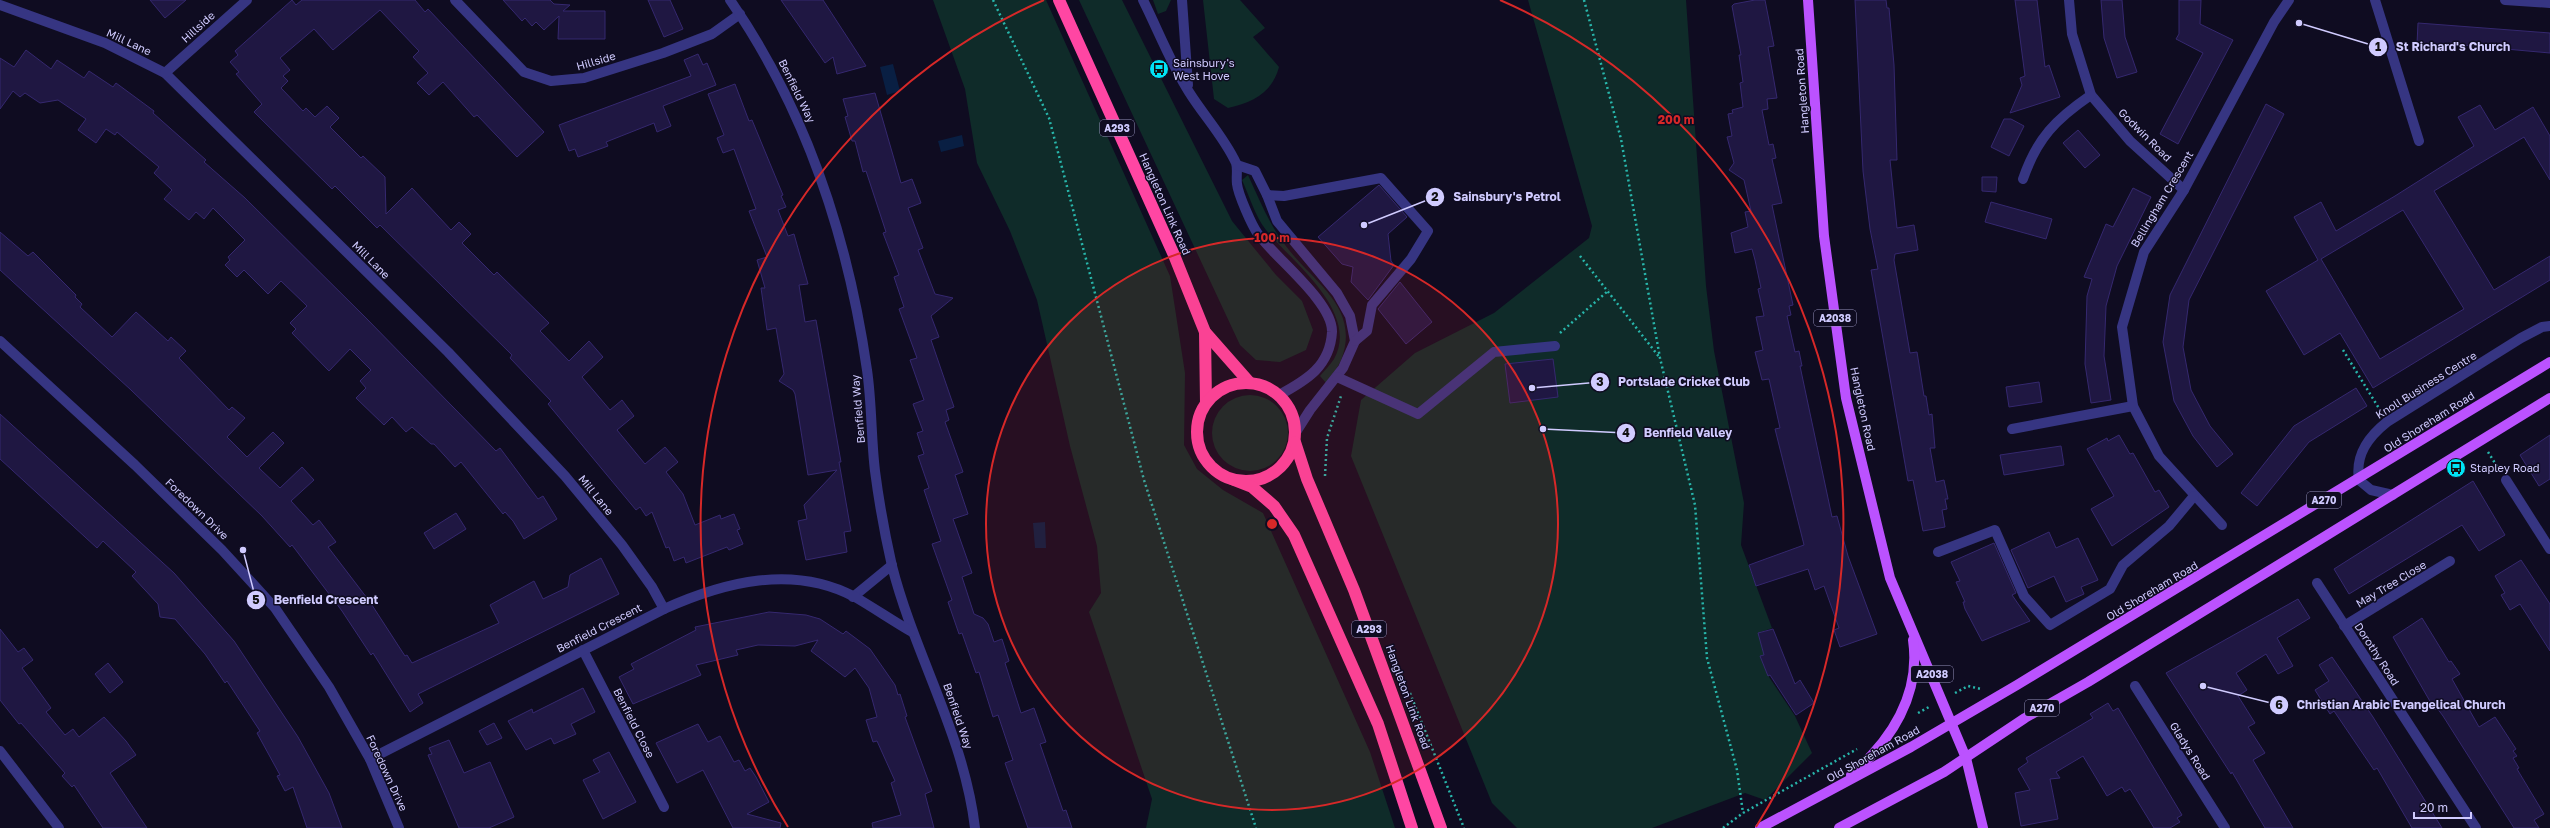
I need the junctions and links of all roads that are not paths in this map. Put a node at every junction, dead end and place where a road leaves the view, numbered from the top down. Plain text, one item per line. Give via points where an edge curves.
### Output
1 (247, 0) edge
2 (455, 0) edge
3 (730, 0) edge
4 (1059, 0) edge
5 (1143, 0) edge
6 (1182, 0) edge
7 (1808, 0) edge
8 (2069, 0) edge
9 (2289, 0) edge
10 (2375, 0) edge
11 (2505, 0) edge
12 (2526, 1) edge
13 (2550, 3) edge
14 (0, 5) edge
15 (740, 14) junction
16 (165, 73) junction
17 (1188, 91) junction
18 (2091, 95) junction
19 (2419, 142) dead end
20 (1237, 165) junction
21 (2023, 179) dead end
22 (2184, 190) junction
23 (1267, 195) junction
24 (2550, 326) edge
25 (1205, 332) junction
26 (0, 341) edge
27 (1355, 341) junction
28 (1555, 346) road end
29 (2550, 362) edge
30 (1337, 377) junction
31 (1250, 382) junction
32 (1279, 394) junction
33 (2550, 398) edge
34 (1206, 403) junction
35 (2133, 406) junction
36 (2012, 429) dead end
37 (1296, 437) junction
38 (1234, 480) junction
39 (2358, 480) junction
40 (2506, 480) road end
41 (2393, 495) junction
42 (2194, 496) junction
43 (2222, 525) dead end
44 (2550, 549) edge
45 (1938, 552) dead end
46 (2450, 561) dead end
47 (892, 565) junction
48 (2317, 583) dead end
49 (853, 597) junction
50 (664, 609) junction
51 (1911, 626) junction
52 (2344, 626) junction
53 (912, 632) junction
54 (583, 650) junction
55 (2135, 686) dead end
56 (1952, 722) junction
57 (0, 751) edge
58 (1966, 758) junction
59 (370, 759) junction
60 (1829, 792) junction
61 (664, 807) dead end
62 (1439, 822) edge
63 (59, 828) edge
64 (399, 828) edge
65 (975, 828) edge
66 (1412, 828) edge
67 (1446, 828) edge
68 (1760, 828) edge
69 (1839, 828) edge
70 (1983, 828) edge
71 (2225, 828) edge
72 (2476, 828) edge

1 - 16 street, Hillside
2 - 15 street, Hillside via 524,72 551,81 584,78 663,53 712,34
3 - 15 street, Benfield Way
4 - 25 highway, Hangleton Link Road / A293 via 1174,255
5 - 17 street
6 - 17 street
7 - 51 main road, Hangleton Road / A2038 via 1824,236 1846,398 1890,578
8 - 18 street, Godwin Road via 2072,34
9 - 22 street, Bellingham Crescent via 2274,22
10 - 19 street
11 - 12 street
12 - 13 street
14 - 16 street, Mill Lane via 105,43
15 - 47 street, Benfield Way via 772,66 800,124 824,183 846,261 867,371 875,472
16 - 50 street, Mill Lane via 448,352 565,476 622,545 652,587
17 - 20 street via 1225,143
18 - 21 street via 2069,110 2045,133 2031,155
18 - 22 street, Godwin Road via 2130,141
20 - 23 street via 1255,171
20 - 32 street via 1237,185 1257,234 1295,272 1326,313 1332,330 1329,350 1322,366 1307,380
22 - 35 street, Bellingham Crescent via 2144,252 2122,327
23 - 27 street via 1277,222 1337,293 1350,316
23 - 27 street via 1284,196 1381,178 1428,231 1411,259 1372,305 1367,331
24 - 39 street, Knoll Business Centre via 2521,338 2387,422 2368,438 2356,466
25 - 31 highway, Hangleton Link Road / A293
25 - 34 highway, Hangleton Link Road / A293
26 - 59 street, Foredown Drive via 135,465 222,550 275,608 329,687
27 - 30 street via 1344,368
28 - 30 street via 1494,352 1418,414
29 - 39 main road, Old Shoreham Road / A270
30 - 37 street via 1310,410
31 - 32 highway
31 - 34 highway via 1231,384
32 - 37 highway via 1289,407
33 - 41 main road, A270
34 - 38 highway via 1198,418 1201,452 1209,465
35 - 36 street
35 - 42 street, Bellingham Crescent via 2159,456
37 - 38 highway via 1289,458 1277,471 1266,478 1250,482
37 - 62 highway, Hangleton Link Road / A293 via 1306,479 1354,590
38 - 66 highway, A293 via 1252,487 1274,506 1294,535 1378,724
39 - 41 street via 2371,490
39 - 56 main road, Old Shoreham Road / A270 via 2091,642
40 - 44 street
41 - 58 main road, A270 via 2025,718
42 - 43 street, Bellingham Crescent
42 - 45 street via 2169,526 2123,564 2110,589 2050,625 2024,596 1995,530
46 - 52 street, May Tree Close
47 - 49 street
47 - 53 street, Benfield Way
48 - 52 street, Dorothy Road
49 - 50 street, Benfield Crescent via 826,586 789,578 748,581 701,592
49 - 53 street, Benfield Crescent
50 - 54 street, Benfield Crescent
51 - 56 main road, Hangleton Road / A2038
51 - 60 main road via 1915,654 1914,676 1897,723 1875,753
52 - 72 street, Dorothy Road
53 - 65 street, Benfield Way via 954,733
54 - 59 street, Benfield Crescent
54 - 61 street, Benfield Close
55 - 71 street, Gladys Road
56 - 58 main road, Hangleton Road / A2038
56 - 60 main road, Old Shoreham Road / A270
57 - 63 street
58 - 69 main road, A270
58 - 70 main road, Hangleton Road
59 - 64 street, Foredown Drive
60 - 68 main road, Old Shoreham Road / A270
62 - 67 highway, A293

